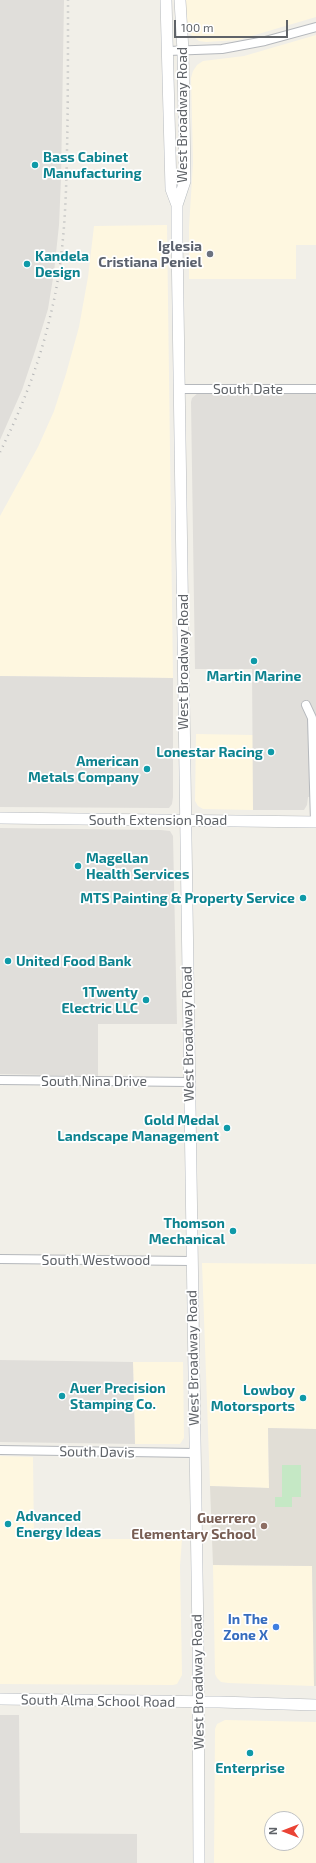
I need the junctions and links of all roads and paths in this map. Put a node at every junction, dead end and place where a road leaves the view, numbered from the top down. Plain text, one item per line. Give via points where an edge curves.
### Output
1 (166, 0) edge
2 (180, 0) edge
3 (316, 27) edge
4 (168, 51) junction
5 (183, 51) junction
6 (177, 205) junction
7 (180, 389) junction
8 (316, 389) edge
9 (306, 705) dead end
10 (315, 802) edge
11 (0, 818) edge
12 (184, 819) junction
13 (316, 822) edge
14 (0, 1080) edge
15 (188, 1082) junction
16 (0, 1260) edge
17 (191, 1261) junction
18 (0, 1450) edge
19 (194, 1453) junction
20 (0, 1699) edge
21 (198, 1702) junction
22 (316, 1705) edge
23 (199, 1863) edge

1 - 4 main road, West Broadway Road
2 - 5 main road, West Broadway Road
3 - 5 street via 251,44 222,49
4 - 5 street
4 - 6 main road, West Broadway Road via 171,189
5 - 6 main road, West Broadway Road via 185,181
6 - 7 main road, West Broadway Road
7 - 8 street, South Date
7 - 12 main road, West Broadway Road
9 - 10 street via 312,718
10 - 13 street
11 - 12 main road, South Extension Road
12 - 13 main road, South Extension Road
12 - 15 main road, West Broadway Road
14 - 15 street, South Nina Drive
15 - 17 main road, West Broadway Road
16 - 17 street, South Westwood
17 - 19 main road, West Broadway Road
18 - 19 street, South Davis
19 - 21 main road, West Broadway Road
20 - 21 main road, South Alma School Road
21 - 22 main road, South Alma School Road
21 - 23 main road, West Broadway Road

